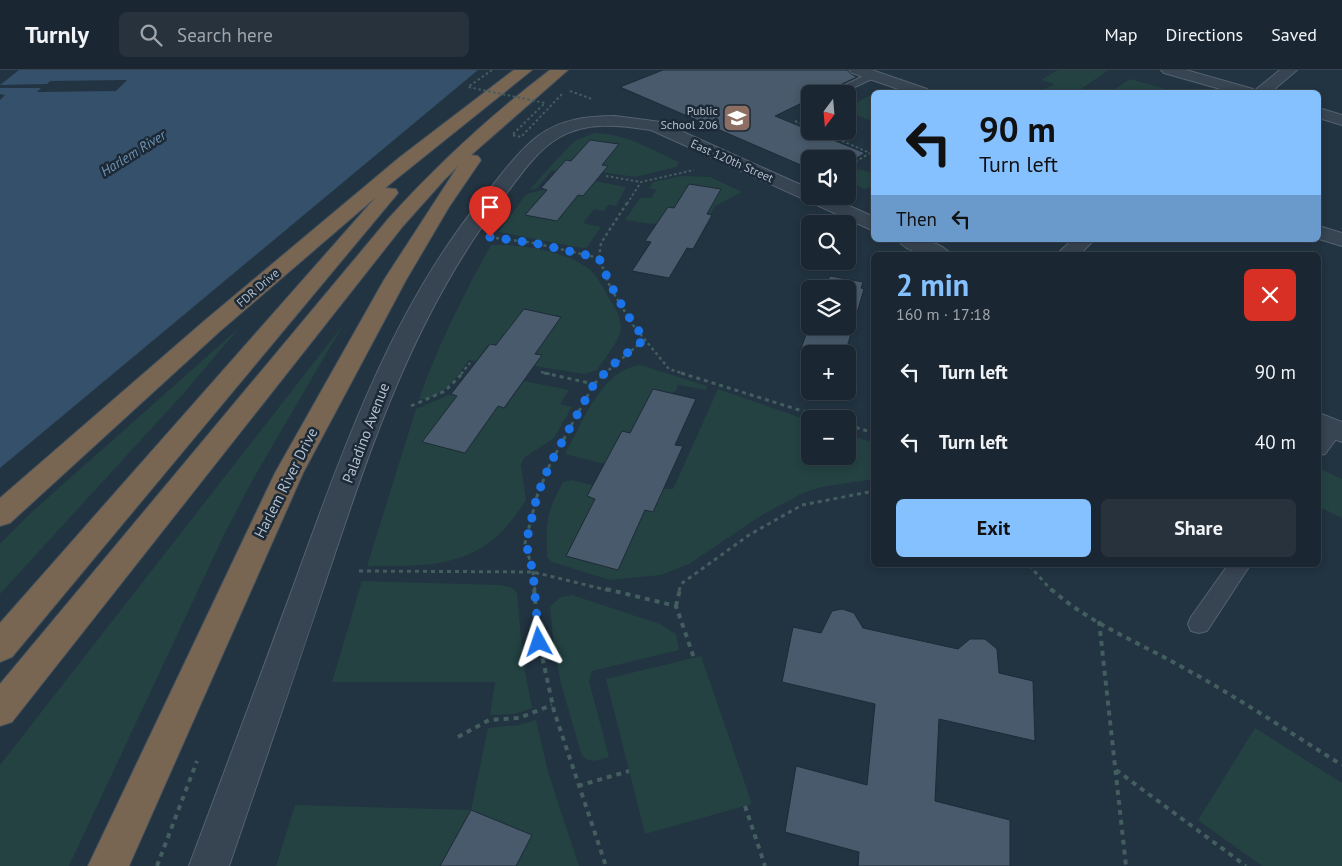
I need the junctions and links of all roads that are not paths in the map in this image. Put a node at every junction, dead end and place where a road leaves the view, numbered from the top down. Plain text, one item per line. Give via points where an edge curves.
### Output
1 (524, 70) edge
2 (560, 70) edge
3 (1169, 70) edge
4 (1289, 70) edge
5 (864, 73) edge
6 (845, 85) edge
7 (915, 90) edge
8 (1240, 90) edge
9 (1264, 90) edge
10 (1321, 114) edge
11 (1342, 120) edge
12 (501, 121) junction
13 (655, 126) joint
14 (445, 130) junction
15 (801, 192) edge
16 (830, 205) edge
17 (871, 224) edge
18 (1321, 233) edge
19 (1342, 240) edge
20 (912, 242) edge
21 (1082, 242) edge
22 (934, 252) edge
23 (1070, 252) edge
24 (0, 515) edge
25 (1239, 567) edge
26 (1200, 624) dead end
27 (0, 647) edge
28 (0, 710) edge
29 (108, 866) edge
30 (210, 866) edge

1 - 14 highway, FDR Drive
2 - 12 highway
3 - 8 street
4 - 9 street
5 - 6 lane
5 - 7 street
10 - 11 street
12 - 28 highway via 438,175 396,222
12 - 29 highway, Harlem River Drive via 418,241 298,456
13 - 15 street, East 120th Street
13 - 30 street, Paladino Avenue via 600,120 566,128 550,136 532,151 490,200 446,262 396,357 364,434
14 - 24 highway, FDR Drive via 211,328
14 - 27 highway
16 - 17 street, East 120th Street
18 - 19 street
20 - 22 street
21 - 23 street
25 - 26 lane

